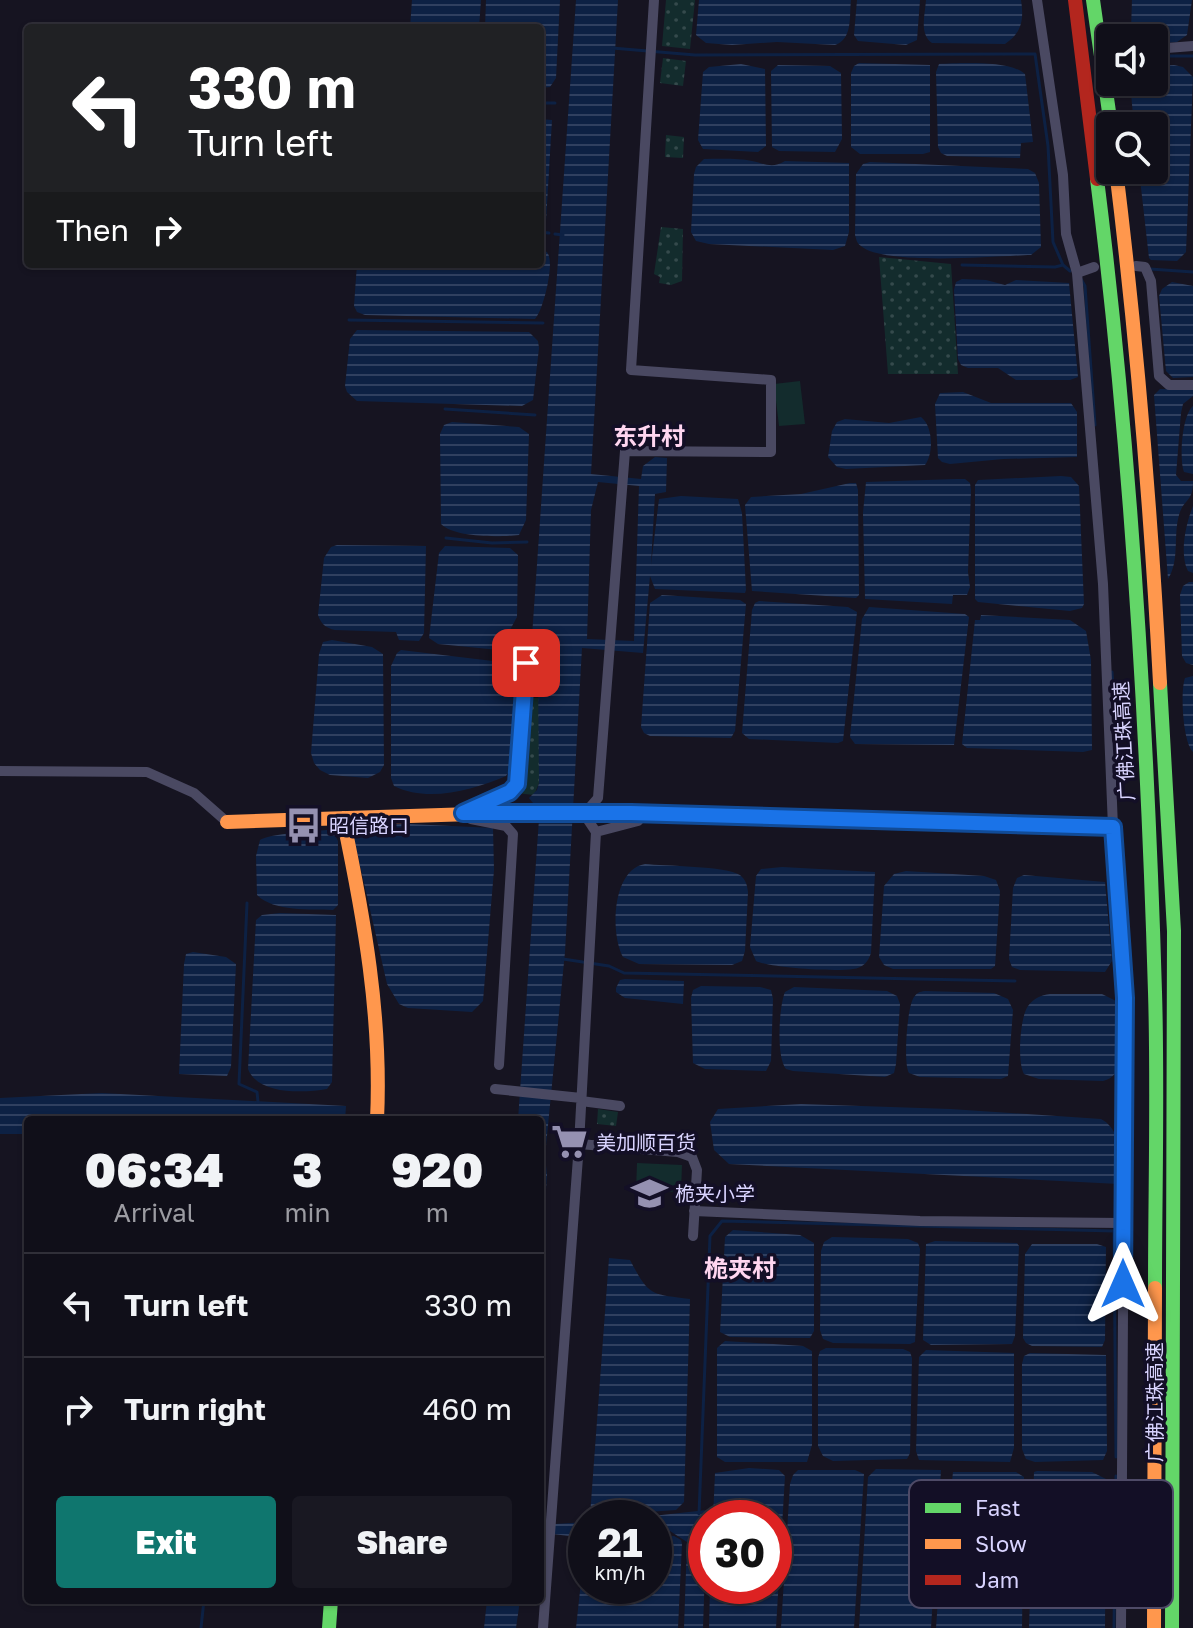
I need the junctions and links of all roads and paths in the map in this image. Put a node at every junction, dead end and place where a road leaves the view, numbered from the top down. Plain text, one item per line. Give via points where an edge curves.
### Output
1 (654, 0) edge
2 (1037, 0) edge
3 (1075, 0) edge
4 (1093, 0) edge
5 (1193, 46) edge
6 (1168, 48) edge
7 (1109, 112) edge
8 (1118, 184) edge
9 (1136, 266) dead end
10 (1094, 267) dead end
11 (1077, 273) junction
12 (1193, 385) edge
13 (526, 650) dead end
14 (0, 771) edge
15 (638, 813) junction
16 (468, 814) junction
17 (671, 814) joint
18 (343, 818) junction
19 (227, 822) joint
20 (1113, 827) junction
21 (596, 832) junction
22 (499, 1065) dead end
23 (495, 1089) dead end
24 (581, 1100) junction
25 (620, 1106) dead end
26 (377, 1116) edge
27 (579, 1144) junction
28 (694, 1211) junction
29 (1123, 1223) junction
30 (693, 1236) dead end
31 (1122, 1480) edge
32 (1154, 1480) edge
33 (1172, 1480) edge
34 (331, 1604) edge
35 (1121, 1608) edge
36 (1154, 1608) edge
37 (1172, 1608) edge
38 (329, 1628) edge
39 (543, 1628) edge
40 (1121, 1628) edge
41 (1154, 1628) edge
42 (1172, 1628) edge

1 - 21 street via 631,370 771,380 771,452 625,451 598,798 584,814
2 - 11 street via 1063,175 1066,234
3 - 32 main road, 广佛江珠高速 via 1111,291 1136,569 1155,994
4 - 7 main road
5 - 6 street
8 - 33 main road, 广佛江珠高速 via 1153,551 1174,931
9 - 12 street via 1145,267 1151,281 1159,376 1169,385
10 - 11 street
11 - 20 street via 1103,584
13 - 16 street via 517,784
14 - 19 street via 147,772 194,793
15 - 16 main road, bridge
15 - 17 main road
15 - 21 street via 638,821
16 - 18 main road
16 - 22 street via 473,820 506,826 513,834
17 - 20 street
18 - 19 main road
18 - 26 main road via 375,991
20 - 29 street via 1125,998
21 - 24 street
23 - 24 street
24 - 25 street
24 - 27 street
27 - 28 street via 692,1157 697,1170
27 - 39 street
28 - 29 street
28 - 30 street
29 - 31 street
34 - 38 main road
35 - 40 street
36 - 41 main road, 广佛江珠高速
37 - 42 main road, 广佛江珠高速

